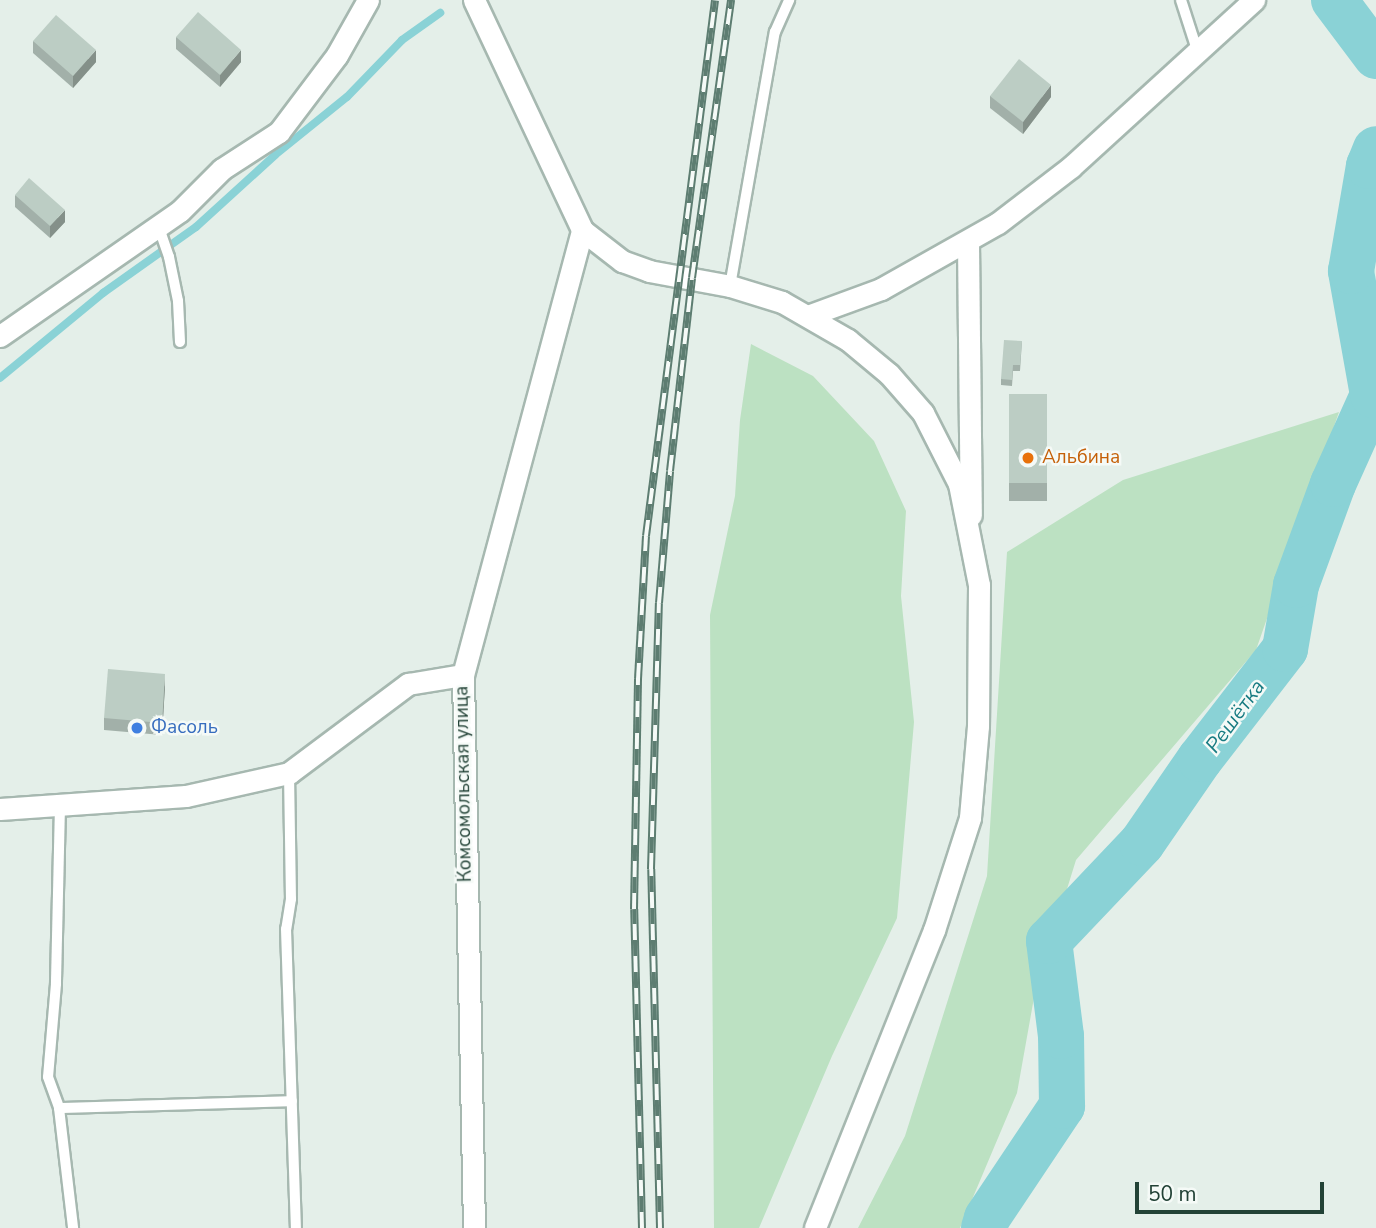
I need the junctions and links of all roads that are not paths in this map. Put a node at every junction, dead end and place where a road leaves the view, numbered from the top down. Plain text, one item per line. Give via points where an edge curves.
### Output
1 (368, 0) edge
2 (474, 0) edge
3 (789, 0) edge
4 (1181, 0) edge
5 (1254, 0) edge
6 (1198, 53) junction
7 (582, 230) junction
8 (161, 234) junction
9 (968, 243) junction
10 (730, 286) junction
11 (810, 315) junction
12 (0, 336) edge
13 (180, 342) dead end
14 (971, 535) junction
15 (463, 676) junction
16 (289, 774) junction
17 (60, 805) junction
18 (0, 810) edge
19 (292, 1101) junction
20 (58, 1108) junction
21 (73, 1228) edge
22 (296, 1228) edge
23 (474, 1228) edge
24 (815, 1228) edge

1 - 8 street via 337,55 279,132 222,169
2 - 7 street
3 - 10 lane via 775,32
4 - 6 lane
5 - 6 street
6 - 9 street via 1071,167
7 - 10 street via 622,261 649,271
7 - 15 street, Комсомольская улица
8 - 12 street
8 - 13 lane via 178,300
9 - 11 street via 881,289
9 - 14 street
10 - 11 street
11 - 14 street via 888,374 923,413 959,484
14 - 24 street via 979,598 978,726 971,818 929,942
15 - 16 street via 408,684
15 - 23 street, Комсомольская улица
16 - 17 street via 186,796
16 - 19 lane via 291,899 286,929
17 - 18 street
17 - 20 lane via 56,984 48,1077
19 - 20 lane
19 - 22 lane
20 - 21 lane

